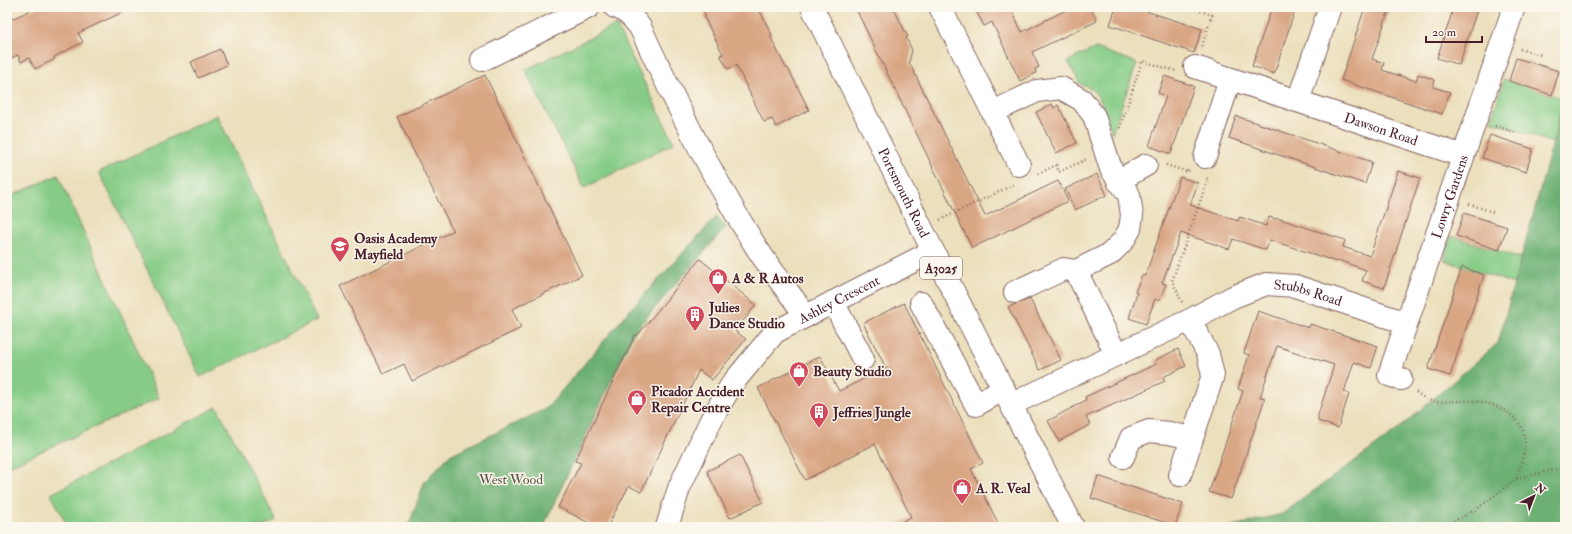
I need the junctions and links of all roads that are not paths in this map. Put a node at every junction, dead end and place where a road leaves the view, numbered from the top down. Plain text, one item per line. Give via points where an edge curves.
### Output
1 (589, 7) edge
2 (615, 7) edge
3 (812, 7) edge
4 (1330, 7) edge
5 (1514, 7) edge
6 (942, 12) edge
7 (482, 60) dead end
8 (1195, 67) road end
9 (1230, 80) junction
10 (1298, 101) junction
11 (993, 112) junction
12 (1463, 156) junction
13 (1146, 165) road end
14 (1200, 169) road end
15 (1025, 174) road end
16 (1118, 181) junction
17 (933, 251) junction
18 (1076, 271) junction
19 (1015, 292) dead end
20 (833, 302) junction
21 (921, 303) dead end
22 (806, 316) junction
23 (1190, 320) junction
24 (1406, 323) junction
25 (1116, 354) junction
26 (863, 359) dead end
27 (1401, 379) road end
28 (1008, 397) junction
29 (1191, 438) junction
30 (1123, 457) dead end
31 (1180, 475) dead end
32 (667, 527) edge
33 (1073, 527) edge

1 - 7 street
2 - 22 street via 631,16 640,27 675,102 718,183 754,243
3 - 17 street, Portsmouth Road / A3025
4 - 10 street
5 - 12 street, Lowry Gardens
6 - 11 street
8 - 9 street, Dawson Road
9 - 10 street, Dawson Road
9 - 14 street
10 - 12 street, Dawson Road
11 - 15 street
11 - 16 street via 1036,91 1061,88 1082,100 1094,116 1104,151
12 - 24 street, Lowry Gardens
13 - 16 street
16 - 18 street via 1129,195 1132,215 1130,229 1123,241 1110,254
17 - 20 street, Ashley Crescent
17 - 28 street, Portsmouth Road / A3025
18 - 19 street via 1064,269
18 - 25 street
20 - 22 street, Ashley Crescent
20 - 26 street
21 - 28 street, Stubbs Road via 976,405
22 - 32 street, Ashley Crescent via 775,332 732,384 710,420 679,488
23 - 24 street, Stubbs Road via 1233,297 1266,284 1295,286
23 - 25 street, Stubbs Road
23 - 29 street via 1208,354 1213,376
24 - 27 street, Lowry Gardens via 1389,375
25 - 28 street, Stubbs Road
28 - 33 street, Portsmouth Road / A3025
29 - 30 street via 1149,431 1131,438
29 - 31 street

